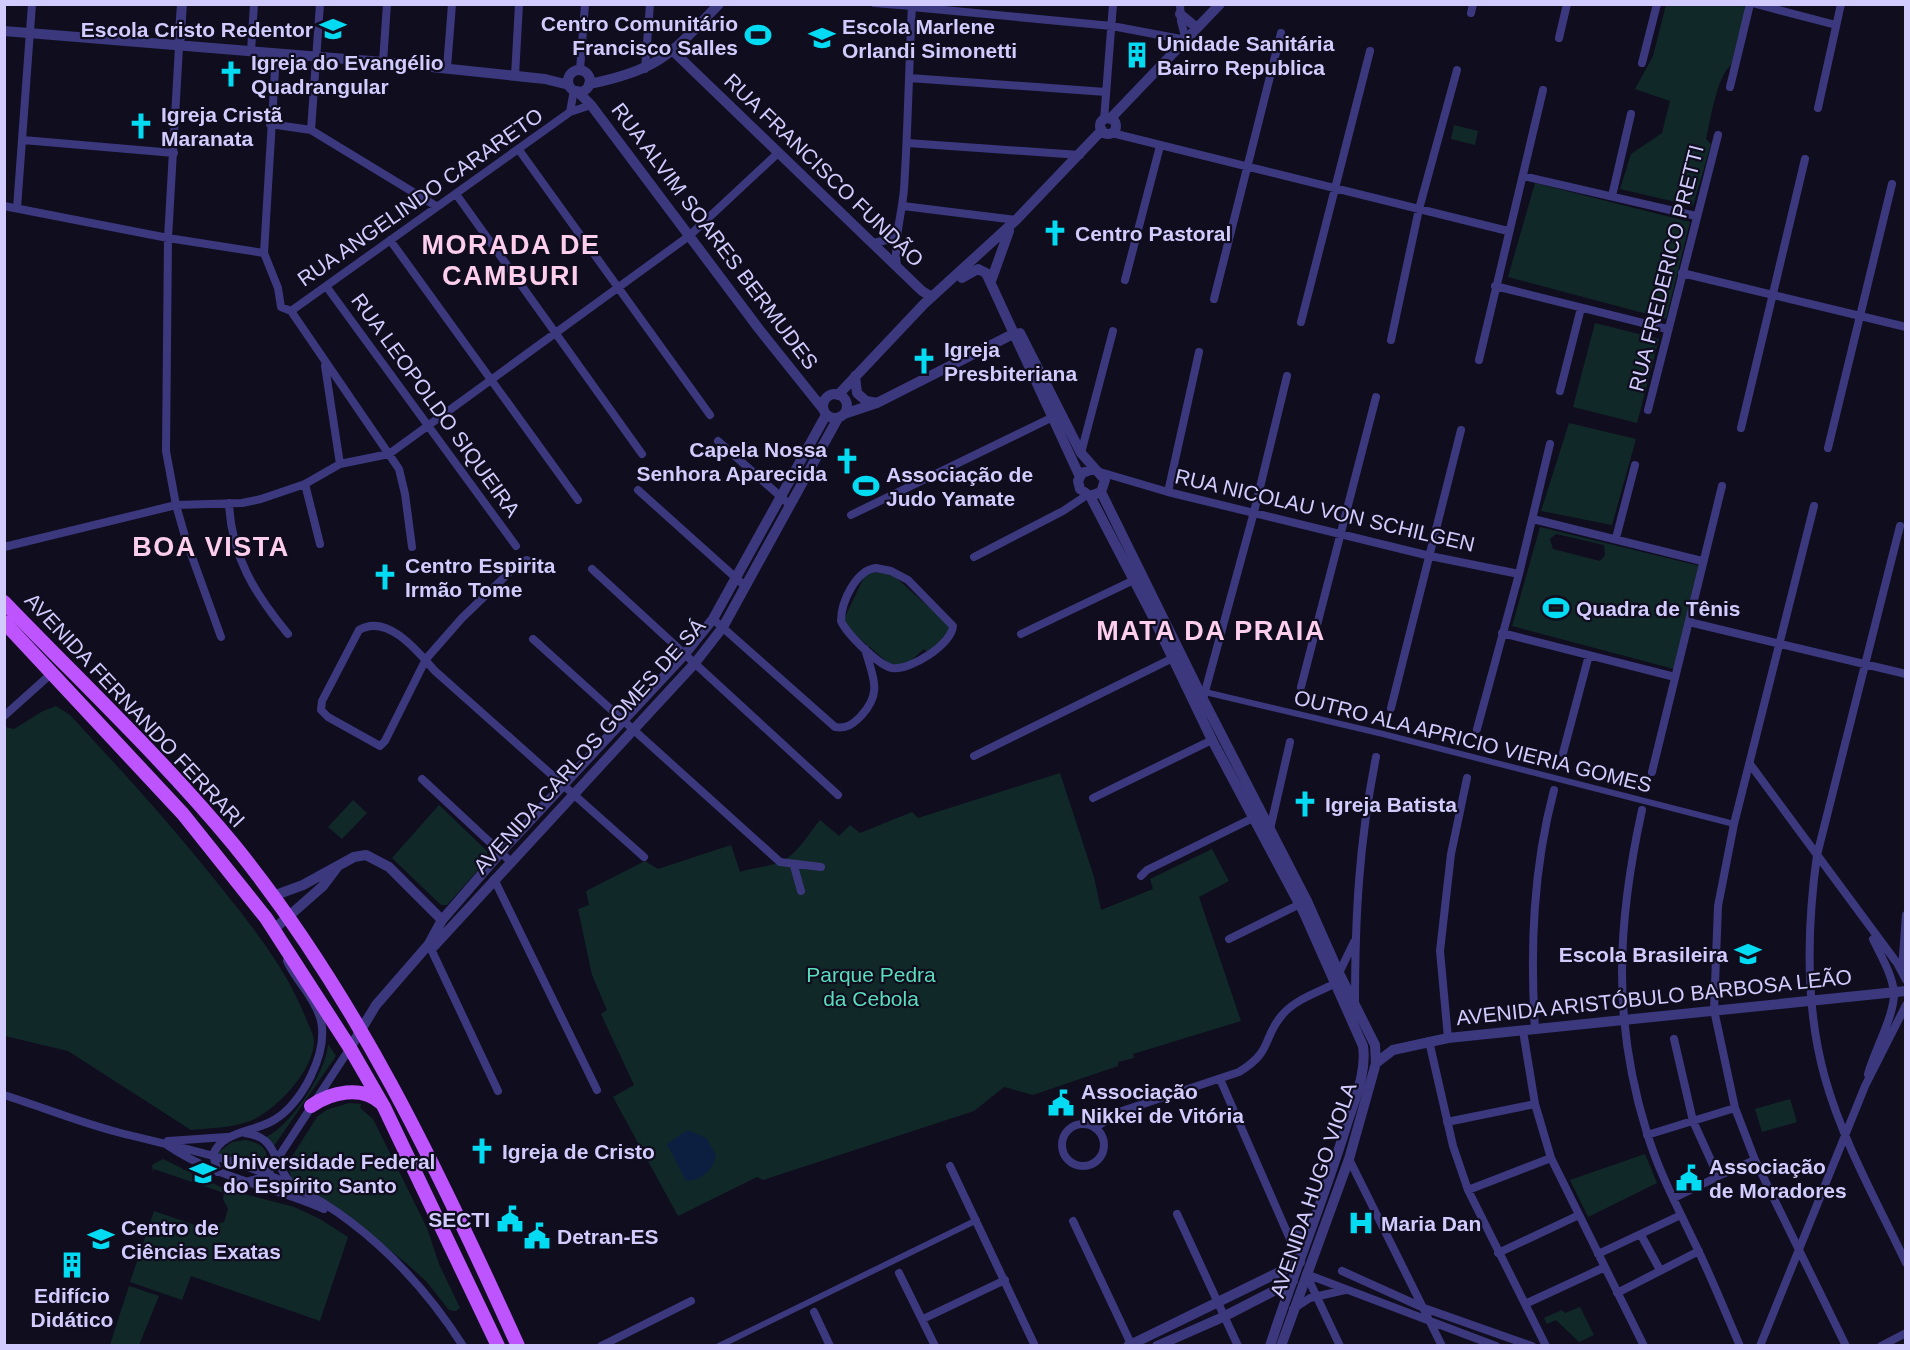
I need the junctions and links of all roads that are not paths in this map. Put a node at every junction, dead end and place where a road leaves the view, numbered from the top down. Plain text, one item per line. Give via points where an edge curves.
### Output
1 (32, 4) edge
2 (182, 4) edge
3 (254, 4) edge
4 (320, 4) edge
5 (387, 4) edge
6 (452, 4) edge
7 (519, 4) edge
8 (585, 4) edge
9 (651, 4) edge
10 (719, 4) edge
11 (874, 4) edge
12 (1113, 4) edge
13 (1220, 4) edge
14 (1567, 4) edge
15 (1658, 4) edge
16 (1750, 4) edge
17 (1756, 4) edge
18 (1841, 4) edge
19 (912, 6) edge
20 (1180, 9) edge
21 (1836, 25) junction
22 (1112, 27) junction
23 (1197, 28) junction
24 (4, 31) edge
25 (30, 31) junction
26 (1281, 33) dead end
27 (1559, 38) dead end
28 (1186, 40) junction
29 (179, 47) junction
30 (251, 51) junction
31 (1370, 51) dead end
32 (674, 52) junction
33 (276, 54) junction
34 (316, 58) junction
35 (383, 62) junction
36 (1642, 63) dead end
37 (447, 68) junction
38 (645, 69) junction
39 (1457, 70) dead end
40 (515, 76) junction
41 (909, 78) junction
42 (579, 83) junction
43 (1730, 87) dead end
44 (1543, 90) dead end
45 (1106, 92) junction
46 (591, 105) junction
47 (1818, 108) dead end
48 (570, 112) junction
49 (1630, 114) dead end
50 (270, 124) junction
51 (1109, 127) junction
52 (311, 130) junction
53 (1718, 135) dead end
54 (23, 140) junction
55 (907, 143) junction
56 (1160, 146) junction
57 (519, 150) junction
58 (1084, 152) junction
59 (174, 153) junction
60 (778, 153) junction
61 (1805, 159) dead end
62 (1246, 168) junction
63 (1523, 176) junction
64 (1892, 184) dead end
65 (1334, 188) junction
66 (456, 194) junction
67 (1612, 196) junction
68 (4, 206) edge
69 (436, 206) junction
70 (903, 206) junction
71 (17, 208) junction
72 (1419, 209) junction
73 (1696, 216) junction
74 (1016, 220) junction
75 (1508, 231) junction
76 (689, 236) junction
77 (168, 238) junction
78 (896, 238) junction
79 (390, 240) junction
80 (873, 243) junction
81 (264, 253) junction
82 (897, 266) junction
83 (1682, 273) junction
84 (1125, 280) dead end
85 (991, 281) junction
86 (326, 286) junction
87 (1495, 286) junction
88 (618, 287) junction
89 (1771, 294) junction
90 (926, 298) junction
91 (1214, 299) dead end
92 (1581, 308) junction
93 (291, 311) junction
94 (1859, 316) junction
95 (1006, 317) junction
96 (1300, 322) dead end
97 (1905, 327) edge
98 (1667, 329) junction
99 (1113, 331) dead end
100 (554, 334) junction
101 (1013, 334) junction
102 (1391, 340) dead end
103 (1199, 352) dead end
104 (1479, 360) dead end
105 (325, 363) junction
106 (855, 376) junction
107 (1287, 376) dead end
108 (492, 380) junction
109 (807, 391) junction
110 (1560, 391) dead end
111 (832, 396) junction
112 (1376, 397) dead end
113 (878, 403) junction
114 (1648, 411) dead end
115 (833, 414) junction
116 (710, 415) dead end
117 (1053, 417) junction
118 (429, 425) junction
119 (1741, 428) dead end
120 (1461, 430) dead end
121 (718, 441) dead end
122 (1550, 444) dead end
123 (1828, 448) dead end
124 (1081, 453) junction
125 (389, 454) junction
126 (642, 454) dead end
127 (340, 464) junction
128 (1635, 465) dead end
129 (1096, 471) junction
130 (1080, 477) junction
131 (1122, 478) junction
132 (305, 484) junction
133 (1722, 486) dead end
134 (638, 490) dead end
135 (1102, 490) junction
136 (1168, 492) junction
137 (1085, 493) junction
138 (780, 496) junction
139 (578, 500) dead end
140 (229, 503) junction
141 (789, 504) junction
142 (176, 505) junction
143 (1814, 506) dead end
144 (1254, 513) junction
145 (851, 515) dead end
146 (1533, 519) junction
147 (1900, 526) dead end
148 (1340, 533) junction
149 (1616, 538) junction
150 (320, 544) dead end
151 (516, 546) dead end
152 (4, 547) edge
153 (412, 547) dead end
154 (1430, 556) junction
155 (974, 557) dead end
156 (1702, 561) junction
157 (536, 566) dead end
158 (592, 569) dead end
159 (1519, 574) junction
160 (735, 578) junction
161 (1140, 582) junction
162 (745, 586) junction
163 (4, 602) edge
164 (713, 619) junction
165 (4, 622) edge
166 (1689, 622) junction
167 (723, 627) junction
168 (1502, 633) junction
169 (288, 634) dead end
170 (1021, 634) dead end
171 (221, 637) dead end
172 (533, 639) dead end
173 (1779, 644) junction
174 (865, 649) junction
175 (685, 654) junction
176 (1589, 656) junction
177 (1173, 658) junction
178 (426, 659) junction
179 (695, 663) junction
180 (1865, 663) junction
181 (52, 673) junction
182 (1905, 674) edge
183 (1675, 677) junction
184 (1301, 687) dead end
185 (1204, 696) junction
186 (1391, 708) dead end
187 (4, 716) edge
188 (628, 725) junction
189 (1477, 729) dead end
190 (1217, 738) junction
191 (1290, 742) dead end
192 (1563, 753) dead end
193 (974, 756) dead end
194 (1376, 757) dead end
195 (1749, 764) junction
196 (1652, 771) dead end
197 (1467, 778) dead end
198 (422, 779) dead end
199 (563, 784) junction
200 (1554, 790) dead end
201 (573, 793) junction
202 (838, 795) dead end
203 (1093, 798) dead end
204 (1278, 802) junction
205 (1642, 810) dead end
206 (1258, 816) junction
207 (1734, 824) junction
208 (1270, 829) junction
209 (501, 852) junction
210 (1817, 855) junction
211 (644, 857) dead end
212 (510, 861) junction
213 (340, 864) junction
214 (794, 866) junction
215 (821, 867) dead end
216 (1141, 876) dead end
217 (494, 879) junction
218 (801, 891) dead end
219 (273, 896) junction
220 (1304, 902) junction
221 (1905, 915) edge
222 (288, 918) junction
223 (442, 920) junction
224 (1866, 925) junction
225 (273, 930) junction
226 (1229, 939) dead end
227 (1355, 939) junction
228 (284, 946) junction
229 (431, 949) junction
230 (1902, 970) junction
231 (1337, 978) junction
232 (1905, 980) edge
233 (393, 986) junction
234 (1905, 991) edge
235 (1894, 992) junction
236 (1812, 1000) junction
237 (1355, 1002) junction
238 (1905, 1008) edge
239 (1714, 1010) junction
240 (1622, 1020) junction
241 (361, 1029) junction
242 (1535, 1029) junction
243 (1523, 1031) junction
244 (1448, 1038) junction
245 (1674, 1039) dead end
246 (1429, 1041) junction
247 (1376, 1045) junction
248 (1406, 1046) junction
249 (350, 1048) junction
250 (1365, 1057) junction
251 (1376, 1063) junction
252 (1220, 1078) junction
253 (1865, 1086) junction
254 (597, 1090) dead end
255 (498, 1091) dead end
256 (4, 1095) edge
257 (1535, 1104) junction
258 (311, 1106) junction
259 (384, 1107) junction
260 (1735, 1108) junction
261 (1694, 1121) junction
262 (1446, 1122) junction
263 (1095, 1128) junction
264 (239, 1134) junction
265 (1647, 1135) junction
266 (1845, 1136) junction
267 (228, 1137) junction
268 (162, 1142) junction
269 (213, 1155) junction
270 (276, 1158) junction
271 (1551, 1158) junction
272 (1348, 1159) junction
273 (1755, 1160) junction
274 (950, 1166) dead end
275 (218, 1172) junction
276 (267, 1174) junction
277 (1713, 1179) dead end
278 (245, 1182) junction
279 (293, 1186) junction
280 (1468, 1190) junction
281 (1674, 1198) junction
282 (1177, 1214) dead end
283 (1579, 1215) junction
284 (1681, 1215) junction
285 (343, 1217) junction
286 (977, 1220) junction
287 (1072, 1221) dead end
288 (1289, 1232) junction
289 (1641, 1235) junction
290 (1308, 1238) junction
291 (1799, 1249) junction
292 (1699, 1251) junction
293 (1498, 1253) junction
294 (1598, 1254) junction
295 (893, 1262) junction
296 (1905, 1263) edge
297 (1605, 1266) junction
298 (1305, 1268) junction
299 (1660, 1270) junction
300 (1342, 1272) dead end
301 (899, 1273) joint
302 (1005, 1280) junction
303 (1291, 1282) junction
304 (1346, 1290) junction
305 (1385, 1291) junction
306 (1617, 1293) junction
307 (1316, 1296) junction
308 (691, 1301) dead end
309 (809, 1301) junction
310 (1379, 1302) junction
311 (1217, 1303) junction
312 (1525, 1305) junction
313 (1424, 1308) junction
314 (1293, 1309) junction
315 (814, 1312) joint
316 (1223, 1317) junction
317 (922, 1319) junction
318 (1430, 1321) junction
319 (1905, 1333) edge
320 (727, 1344) edge
321 (1130, 1345) edge
322 (463, 1346) edge
323 (498, 1346) edge
324 (518, 1346) edge
325 (601, 1346) edge
326 (719, 1346) edge
327 (830, 1346) edge
328 (935, 1346) edge
329 (1035, 1346) edge
330 (1157, 1346) edge
331 (1238, 1346) edge
332 (1270, 1346) edge
333 (1281, 1346) edge
334 (1340, 1346) edge
335 (1442, 1346) edge
336 (1496, 1346) edge
337 (1532, 1346) edge
338 (1546, 1346) edge
339 (1644, 1346) edge
340 (1740, 1346) edge
341 (1760, 1346) edge
342 (1846, 1346) edge
343 (1881, 1346) edge

1 - 25 street
2 - 29 street
3 - 30 street
4 - 34 street
5 - 35 street
6 - 37 street
7 - 40 street
8 - 42 street
9 - 38 street
10 - 32 street
11 - 19 street
12 - 22 street
13 - 23 street
14 - 27 street
15 - 36 street
16 - 43 street
17 - 21 street
18 - 21 street
19 - 22 street
19 - 41 street
20 - 23 street
20 - 28 street
21 - 47 street
22 - 28 street
22 - 45 street
23 - 28 street
24 - 25 street
25 - 29 street
25 - 54 street
26 - 62 street
28 - 51 street
29 - 30 street
29 - 59 street
30 - 33 street
31 - 65 street
32 - 38 street
32 - 60 street, RUA FRANCISCO FUNDÃO
33 - 34 street
33 - 50 street
34 - 35 street
34 - 52 street
35 - 37 street
37 - 40 street
38 - 42 street
39 - 72 street
40 - 42 street
41 - 45 street
41 - 55 street
42 - 46 street, RUA ALVIM SOARES BERMUDES
42 - 48 street
44 - 63 street
45 - 51 street
46 - 48 street, RUA ANGELINDO CARARETO
46 - 76 street, RUA ALVIM SOARES BERMUDES
48 - 57 street, RUA ANGELINDO CARARETO
49 - 67 street
50 - 52 street
50 - 81 street
51 - 56 street via 1126,138
51 - 58 street
52 - 69 street
53 - 73 street, RUA FREDERICO PRETTI
54 - 59 street
54 - 71 street
55 - 58 street
55 - 70 street
56 - 62 street
56 - 84 street
57 - 66 street, RUA ANGELINDO CARARETO
57 - 88 street
58 - 74 street
59 - 77 street
60 - 76 street
60 - 80 street, RUA FRANCISCO FUNDÃO
61 - 89 street
62 - 65 street
62 - 91 street
63 - 67 street
63 - 75 street
64 - 94 street
65 - 72 street
65 - 96 street
66 - 69 street, RUA ANGELINDO CARARETO
66 - 100 street
67 - 73 street
68 - 71 street
69 - 79 street, RUA ANGELINDO CARARETO
70 - 74 street
70 - 78 street
71 - 77 street
72 - 75 street
72 - 102 street
73 - 83 street, RUA FREDERICO PRETTI
74 - 85 street via 1003,242
74 - 90 street
75 - 87 street
76 - 88 street
76 - 109 street, RUA ALVIM SOARES BERMUDES
77 - 81 street
77 - 142 street via 165,440
78 - 80 street
78 - 82 street
79 - 86 street, RUA ANGELINDO CARARETO
79 - 108 street
80 - 82 street, RUA FRANCISCO FUNDÃO
81 - 93 street via 281,307
82 - 90 street, RUA FRANCISCO FUNDÃO
83 - 89 street
83 - 98 street, RUA FREDERICO PRETTI
85 - 90 street via 982,270 973,271
85 - 95 street
86 - 93 street, RUA ANGELINDO CARARETO
86 - 118 street, RUA LEOPOLDO SIQUEIRA
87 - 92 street
87 - 104 street
88 - 100 street
88 - 116 street
89 - 94 street
89 - 119 street
90 - 106 street
92 - 98 street
92 - 110 street
93 - 105 street
94 - 97 street
94 - 123 street
95 - 101 street
95 - 124 street via 1022,336
98 - 114 street, RUA FREDERICO PRETTI
99 - 124 street
100 - 108 street
100 - 126 street
101 - 113 street
101 - 117 street
103 - 136 street
105 - 125 street
105 - 127 street
106 - 111 street
106 - 113 street via 857,393
107 - 144 street
108 - 118 street
108 - 139 street
109 - 111 street, RUA ALVIM SOARES BERMUDES
109 - 115 street, RUA ALVIM SOARES BERMUDES
111 - 115 street
111 - 115 street via 845,400
112 - 148 street
113 - 115 street
115 - 138 street, AVENIDA CARLOS GOMES DE SÁ
115 - 141 street, AVENIDA CARLOS GOMES DE SÁ
117 - 130 street
117 - 145 street
118 - 125 street
118 - 151 street, RUA LEOPOLDO SIQUEIRA
120 - 154 street
121 - 138 street
122 - 146 street
124 - 129 street
125 - 127 street
125 - 153 street via 403,479
127 - 132 street
128 - 149 street
129 - 130 street via 1085,471
129 - 131 street, RUA NICOLAU VON SCHILGEN
129 - 135 street via 1105,480
130 - 137 street
131 - 135 street
131 - 136 street, RUA NICOLAU VON SCHILGEN
132 - 140 street via 261,499
132 - 150 street
133 - 156 street
134 - 160 street
135 - 137 street
135 - 161 street
136 - 144 street, RUA NICOLAU VON SCHILGEN
137 - 155 street via 1063,511
137 - 161 street
138 - 141 street
138 - 160 street, AVENIDA CARLOS GOMES DE SÁ
140 - 142 street
140 - 169 street via 230,526 242,566 260,599
141 - 162 street, AVENIDA CARLOS GOMES DE SÁ
142 - 152 street
142 - 171 street
143 - 173 street
144 - 148 street, RUA NICOLAU VON SCHILGEN
144 - 185 street
146 - 149 street
146 - 159 street
147 - 180 street
148 - 154 street, RUA NICOLAU VON SCHILGEN
148 - 184 street
149 - 156 street
154 - 159 street, RUA NICOLAU VON SCHILGEN
154 - 186 street
156 - 166 street
157 - 178 street via 527,560 512,570
158 - 175 street
159 - 168 street
160 - 162 street
160 - 164 street, AVENIDA CARLOS GOMES DE SÁ
161 - 170 street
161 - 177 street
161 - 185 street
162 - 167 street, AVENIDA CARLOS GOMES DE SÁ
163 - 219 main road, AVENIDA FERNANDO FERRARI via 186,789
164 - 167 street
164 - 175 street, AVENIDA CARLOS GOMES DE SÁ
165 - 181 main road, AVENIDA FERNANDO FERRARI
166 - 173 street
166 - 183 street
167 - 174 street via 835,727 854,723 874,700 875,687
167 - 179 street, AVENIDA CARLOS GOMES DE SÁ
168 - 176 street
168 - 189 street
172 - 188 street
173 - 180 street
173 - 195 street
174 - 174 street via 844,628 841,613 866,570 876,568 900,574 954,626 950,637 936,650 903,667 886,665
175 - 179 street
175 - 188 street, AVENIDA CARLOS GOMES DE SÁ
176 - 183 street
176 - 192 street
177 - 190 street
177 - 193 street
178 - 178 street via 380,746 321,710 354,636 366,626 407,639
178 - 199 street
179 - 188 street, AVENIDA CARLOS GOMES DE SÁ
179 - 202 street
180 - 182 street
180 - 210 street
181 - 187 street
181 - 225 main road, AVENIDA FERNANDO FERRARI via 183,814
183 - 196 street
185 - 190 street
185 - 207 street, OUTRO ALA APRICIO VIERIA GOMES via 1383,734
188 - 199 street, AVENIDA CARLOS GOMES DE SÁ
188 - 201 street, AVENIDA CARLOS GOMES DE SÁ
188 - 214 street via 767,852
190 - 203 street
190 - 206 street
191 - 204 street
194 - 227 street via 1365,812
195 - 207 street
195 - 210 street
197 - 244 street via 1450,854 1440,951
198 - 209 street
199 - 201 street
199 - 209 street, AVENIDA CARLOS GOMES DE SÁ
200 - 242 street via 1534,897
201 - 211 street
201 - 212 street, AVENIDA CARLOS GOMES DE SÁ
204 - 206 street
204 - 208 street
205 - 240 street via 1623,911
206 - 208 street
206 - 216 street
206 - 220 street
207 - 239 street via 1718,906
208 - 220 street
209 - 212 street
209 - 223 street, AVENIDA CARLOS GOMES DE SÁ
210 - 224 street
210 - 236 street via 1811,915
212 - 217 street, AVENIDA CARLOS GOMES DE SÁ
213 - 219 street via 303,885
213 - 222 street via 323,886
213 - 223 street via 366,855 376,858
214 - 215 street
214 - 218 street
217 - 229 street, AVENIDA CARLOS GOMES DE SÁ
217 - 254 street
219 - 222 main road, AVENIDA FERNANDO FERRARI
220 - 226 street
220 - 231 street
221 - 230 street
222 - 225 street
222 - 241 main road, AVENIDA FERNANDO FERRARI
223 - 233 street, AVENIDA CARLOS GOMES DE SÁ via 429,945
224 - 230 street
224 - 235 street
225 - 228 main road, AVENIDA FERNANDO FERRARI
227 - 231 street
227 - 237 street
228 - 249 main road, AVENIDA FERNANDO FERRARI
228 - 264 street via 291,969 320,1017 318,1053 306,1084 288,1111 266,1125
229 - 233 street, AVENIDA CARLOS GOMES DE SÁ
229 - 255 street
230 - 232 street
231 - 237 street
231 - 250 street
231 - 252 street via 1282,1014 1255,1062
233 - 241 street, AVENIDA CARLOS GOMES DE SÁ
234 - 235 street, AVENIDA ARISTÓBULO BARBOSA LEÃO
235 - 236 street, AVENIDA ARISTÓBULO BARBOSA LEÃO
235 - 253 street
236 - 239 street, AVENIDA ARISTÓBULO BARBOSA LEÃO
236 - 266 street via 1825,1077
237 - 247 street
238 - 253 street
239 - 240 street, AVENIDA ARISTÓBULO BARBOSA LEÃO
239 - 260 street
240 - 242 street, AVENIDA ARISTÓBULO BARBOSA LEÃO
240 - 265 street via 1630,1071
241 - 249 street, AVENIDA CARLOS GOMES DE SÁ
241 - 324 main road, AVENIDA FERNANDO FERRARI
242 - 243 street, AVENIDA ARISTÓBULO BARBOSA LEÃO
243 - 244 street, AVENIDA ARISTÓBULO BARBOSA LEÃO
243 - 257 street
244 - 246 street, AVENIDA ARISTÓBULO BARBOSA LEÃO
245 - 261 street
246 - 248 street, AVENIDA ARISTÓBULO BARBOSA LEÃO
246 - 262 street
247 - 248 street, AVENIDA ARISTÓBULO BARBOSA LEÃO
247 - 250 street
247 - 251 street, AVENIDA HUGO VIOLA
248 - 251 street, AVENIDA ARISTÓBULO BARBOSA LEÃO via 1388,1052
249 - 258 street
249 - 259 main road, AVENIDA FERNANDO FERRARI
250 - 290 street, AVENIDA HUGO VIOLA via 1329,1182
251 - 272 street, AVENIDA HUGO VIOLA
252 - 263 street via 1119,1112
252 - 288 street
253 - 266 street
256 - 268 street
257 - 262 street
257 - 271 street
258 - 259 main road via 344,1092 367,1094
258 - 270 street
259 - 323 main road, AVENIDA FERNANDO FERRARI
260 - 261 street
260 - 273 street
261 - 265 street
261 - 273 street via 1718,1176
262 - 280 street
263 - 263 street via 1083,1124 1068,1130 1061,1145 1069,1161 1083,1166 1098,1158 1103,1141
264 - 267 street
264 - 270 street via 265,1139
265 - 281 street
266 - 291 street
266 - 296 street
267 - 268 street
267 - 269 street via 218,1144
268 - 269 street
268 - 275 street
269 - 275 street
269 - 276 street
270 - 276 street
270 - 279 street
271 - 280 street
271 - 283 street
272 - 298 street, AVENIDA HUGO VIOLA
272 - 313 street
273 - 291 street
274 - 286 street
275 - 278 street
276 - 278 street
276 - 279 street
277 - 281 street
278 - 285 street via 291,1194
279 - 285 street
280 - 293 street
281 - 284 street
282 - 311 street
283 - 293 street
283 - 294 street
284 - 289 street
284 - 292 street
285 - 322 street via 413,1279
286 - 295 street
286 - 302 street
287 - 321 street
288 - 290 street
288 - 298 street
289 - 294 street
289 - 299 street
290 - 298 street, AVENIDA HUGO VIOLA
291 - 341 street
291 - 342 street
292 - 299 street
292 - 340 street
293 - 312 street
294 - 297 street
295 - 301 street
295 - 309 street
297 - 306 street
297 - 312 street
298 - 303 street, AVENIDA HUGO VIOLA
298 - 304 street
298 - 307 street
298 - 311 street
298 - 314 street, AVENIDA HUGO VIOLA
299 - 306 street
300 - 305 street
301 - 317 street
302 - 317 street
302 - 329 street
303 - 316 street
303 - 332 street, AVENIDA HUGO VIOLA
304 - 307 street
304 - 310 street
305 - 310 street
305 - 313 street
306 - 339 street
307 - 314 street
307 - 334 street
308 - 325 street
309 - 315 street
309 - 320 street
310 - 318 street
311 - 316 street
311 - 321 street
312 - 338 street
313 - 318 street
313 - 337 street
314 - 333 street, AVENIDA HUGO VIOLA
315 - 327 street
316 - 330 street
316 - 331 street
317 - 328 street
318 - 335 street
318 - 336 street
319 - 343 street
320 - 326 street

